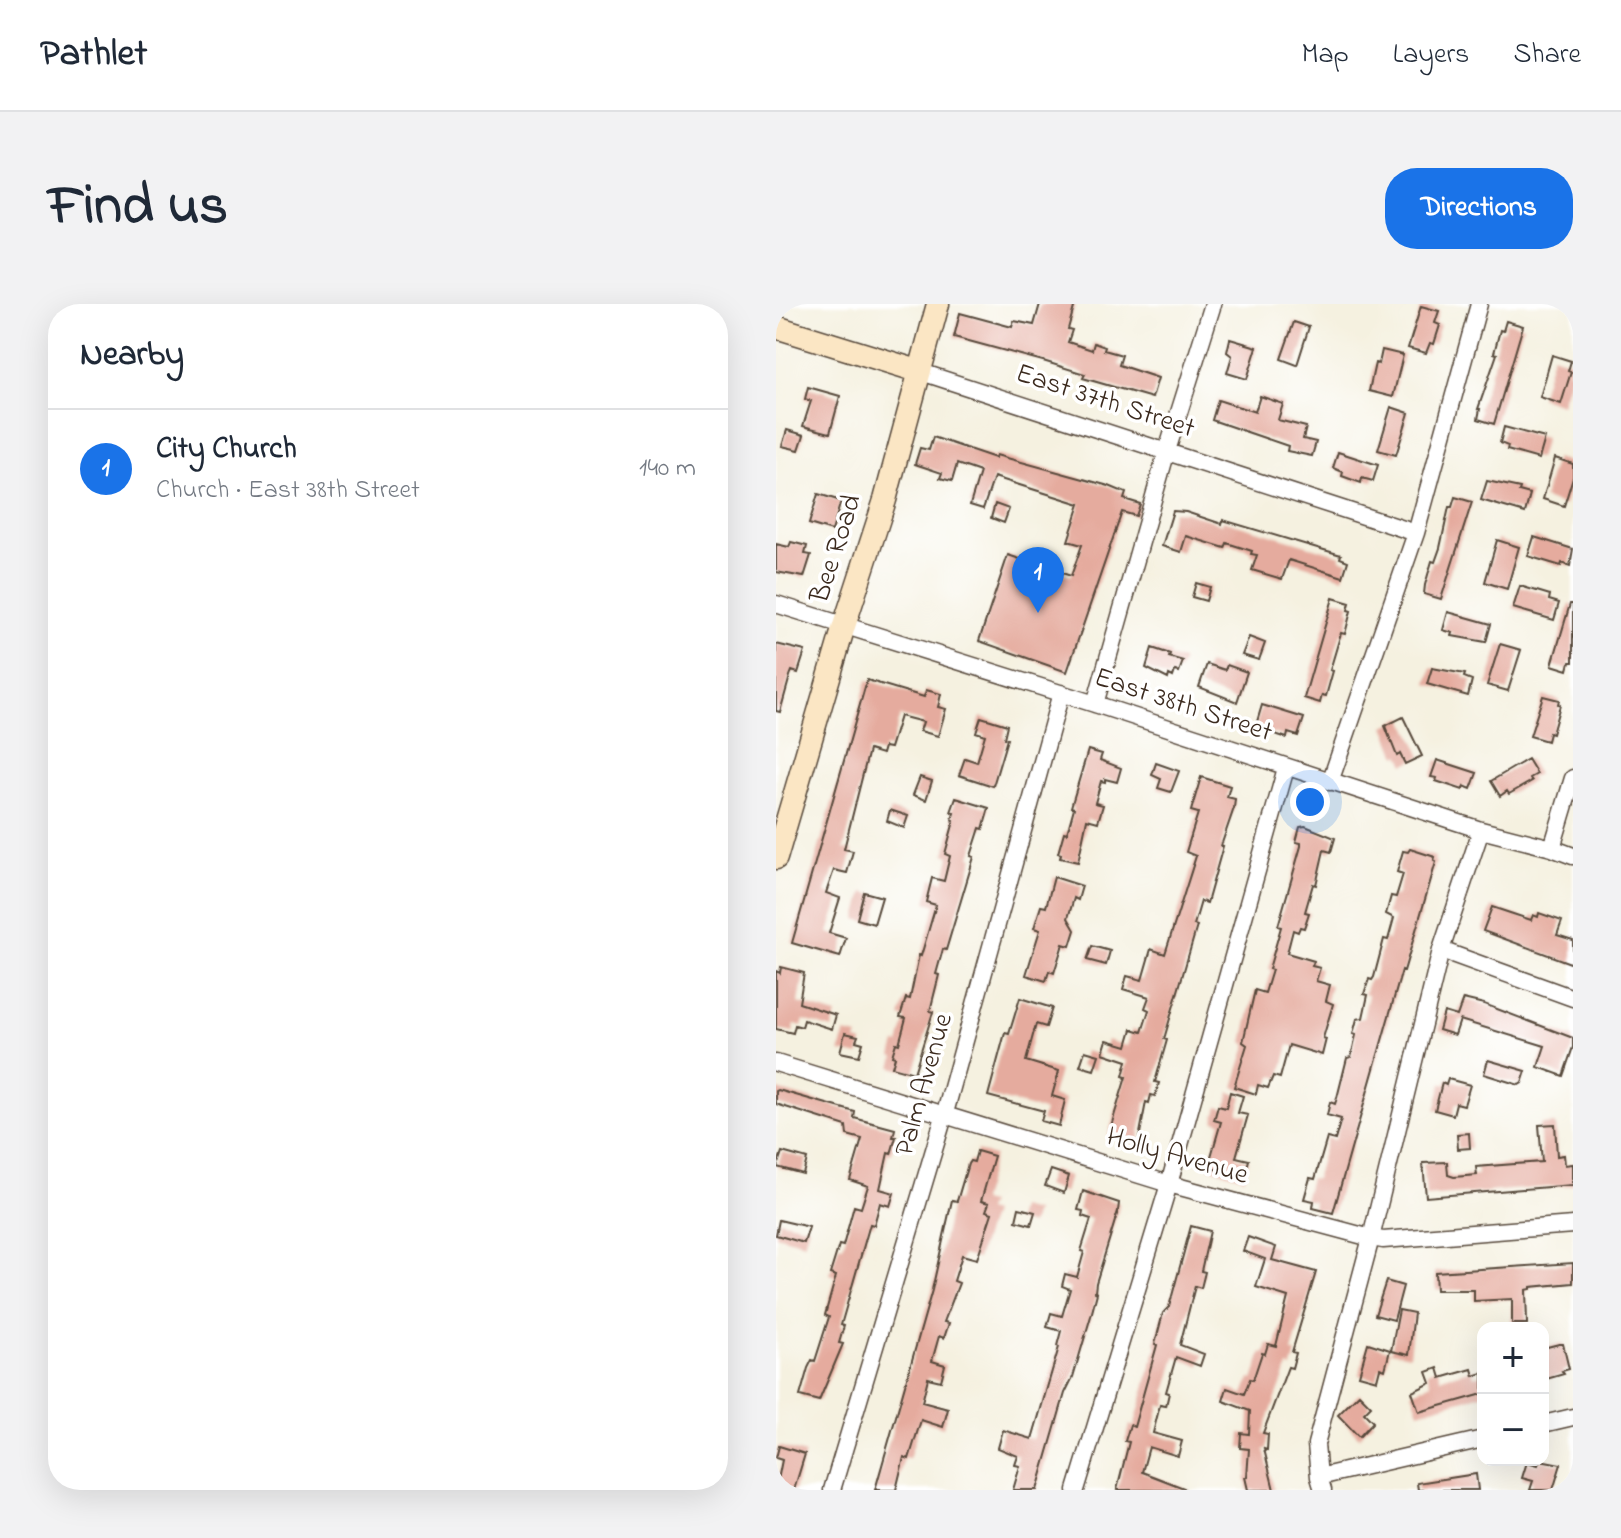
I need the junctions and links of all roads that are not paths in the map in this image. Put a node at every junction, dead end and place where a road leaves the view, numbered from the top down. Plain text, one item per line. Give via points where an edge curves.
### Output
1 (938, 304) edge
2 (1213, 304) edge
3 (1479, 304) edge
4 (776, 327) edge
5 (918, 371) junction
6 (1166, 454) junction
7 (1416, 533) junction
8 (776, 604) edge
9 (844, 626) junction
10 (1061, 693) junction
11 (1095, 704) junction
12 (1286, 768) junction
13 (1573, 778) edge
14 (1330, 782) junction
15 (783, 810) edge
16 (1481, 830) junction
17 (1552, 848) junction
18 (1573, 856) edge
19 (776, 858) edge
20 (1441, 950) junction
21 (1573, 998) edge
22 (776, 1063) edge
23 (945, 1113) junction
24 (1169, 1184) junction
25 (1573, 1225) edge
26 (1371, 1238) junction
27 (1573, 1417) edge
28 (1549, 1423) edge
29 (1477, 1441) edge
30 (1321, 1484) edge
31 (832, 1490) edge
32 (1076, 1490) edge

1 - 5 main road, Bee Road
2 - 6 street
3 - 7 street
4 - 5 main road, East 37th Street
5 - 6 street, East 37th Street
5 - 9 main road, Bee Road via 885,500
6 - 7 street, East 37th Street
6 - 11 street
7 - 14 street
8 - 9 street, East 38th Street
9 - 10 street, East 38th Street
9 - 15 main road, Bee Road
10 - 11 street, East 38th Street
10 - 23 street, Palm Avenue
11 - 12 street, East 38th Street
12 - 14 street, East 38th Street
12 - 24 street
13 - 17 street
14 - 16 street, East 38th Street
15 - 19 main road, Bee Road
16 - 17 street, East 38th Street
16 - 20 street
17 - 18 street, East 38th Street
20 - 21 street
20 - 26 street
22 - 23 street, Holly Avenue
23 - 24 street, Holly Avenue
23 - 31 street, Palm Avenue
24 - 26 street, Holly Avenue
24 - 32 street
25 - 26 street, Holly Avenue
26 - 30 street via 1316,1444
27 - 28 street
29 - 30 street

